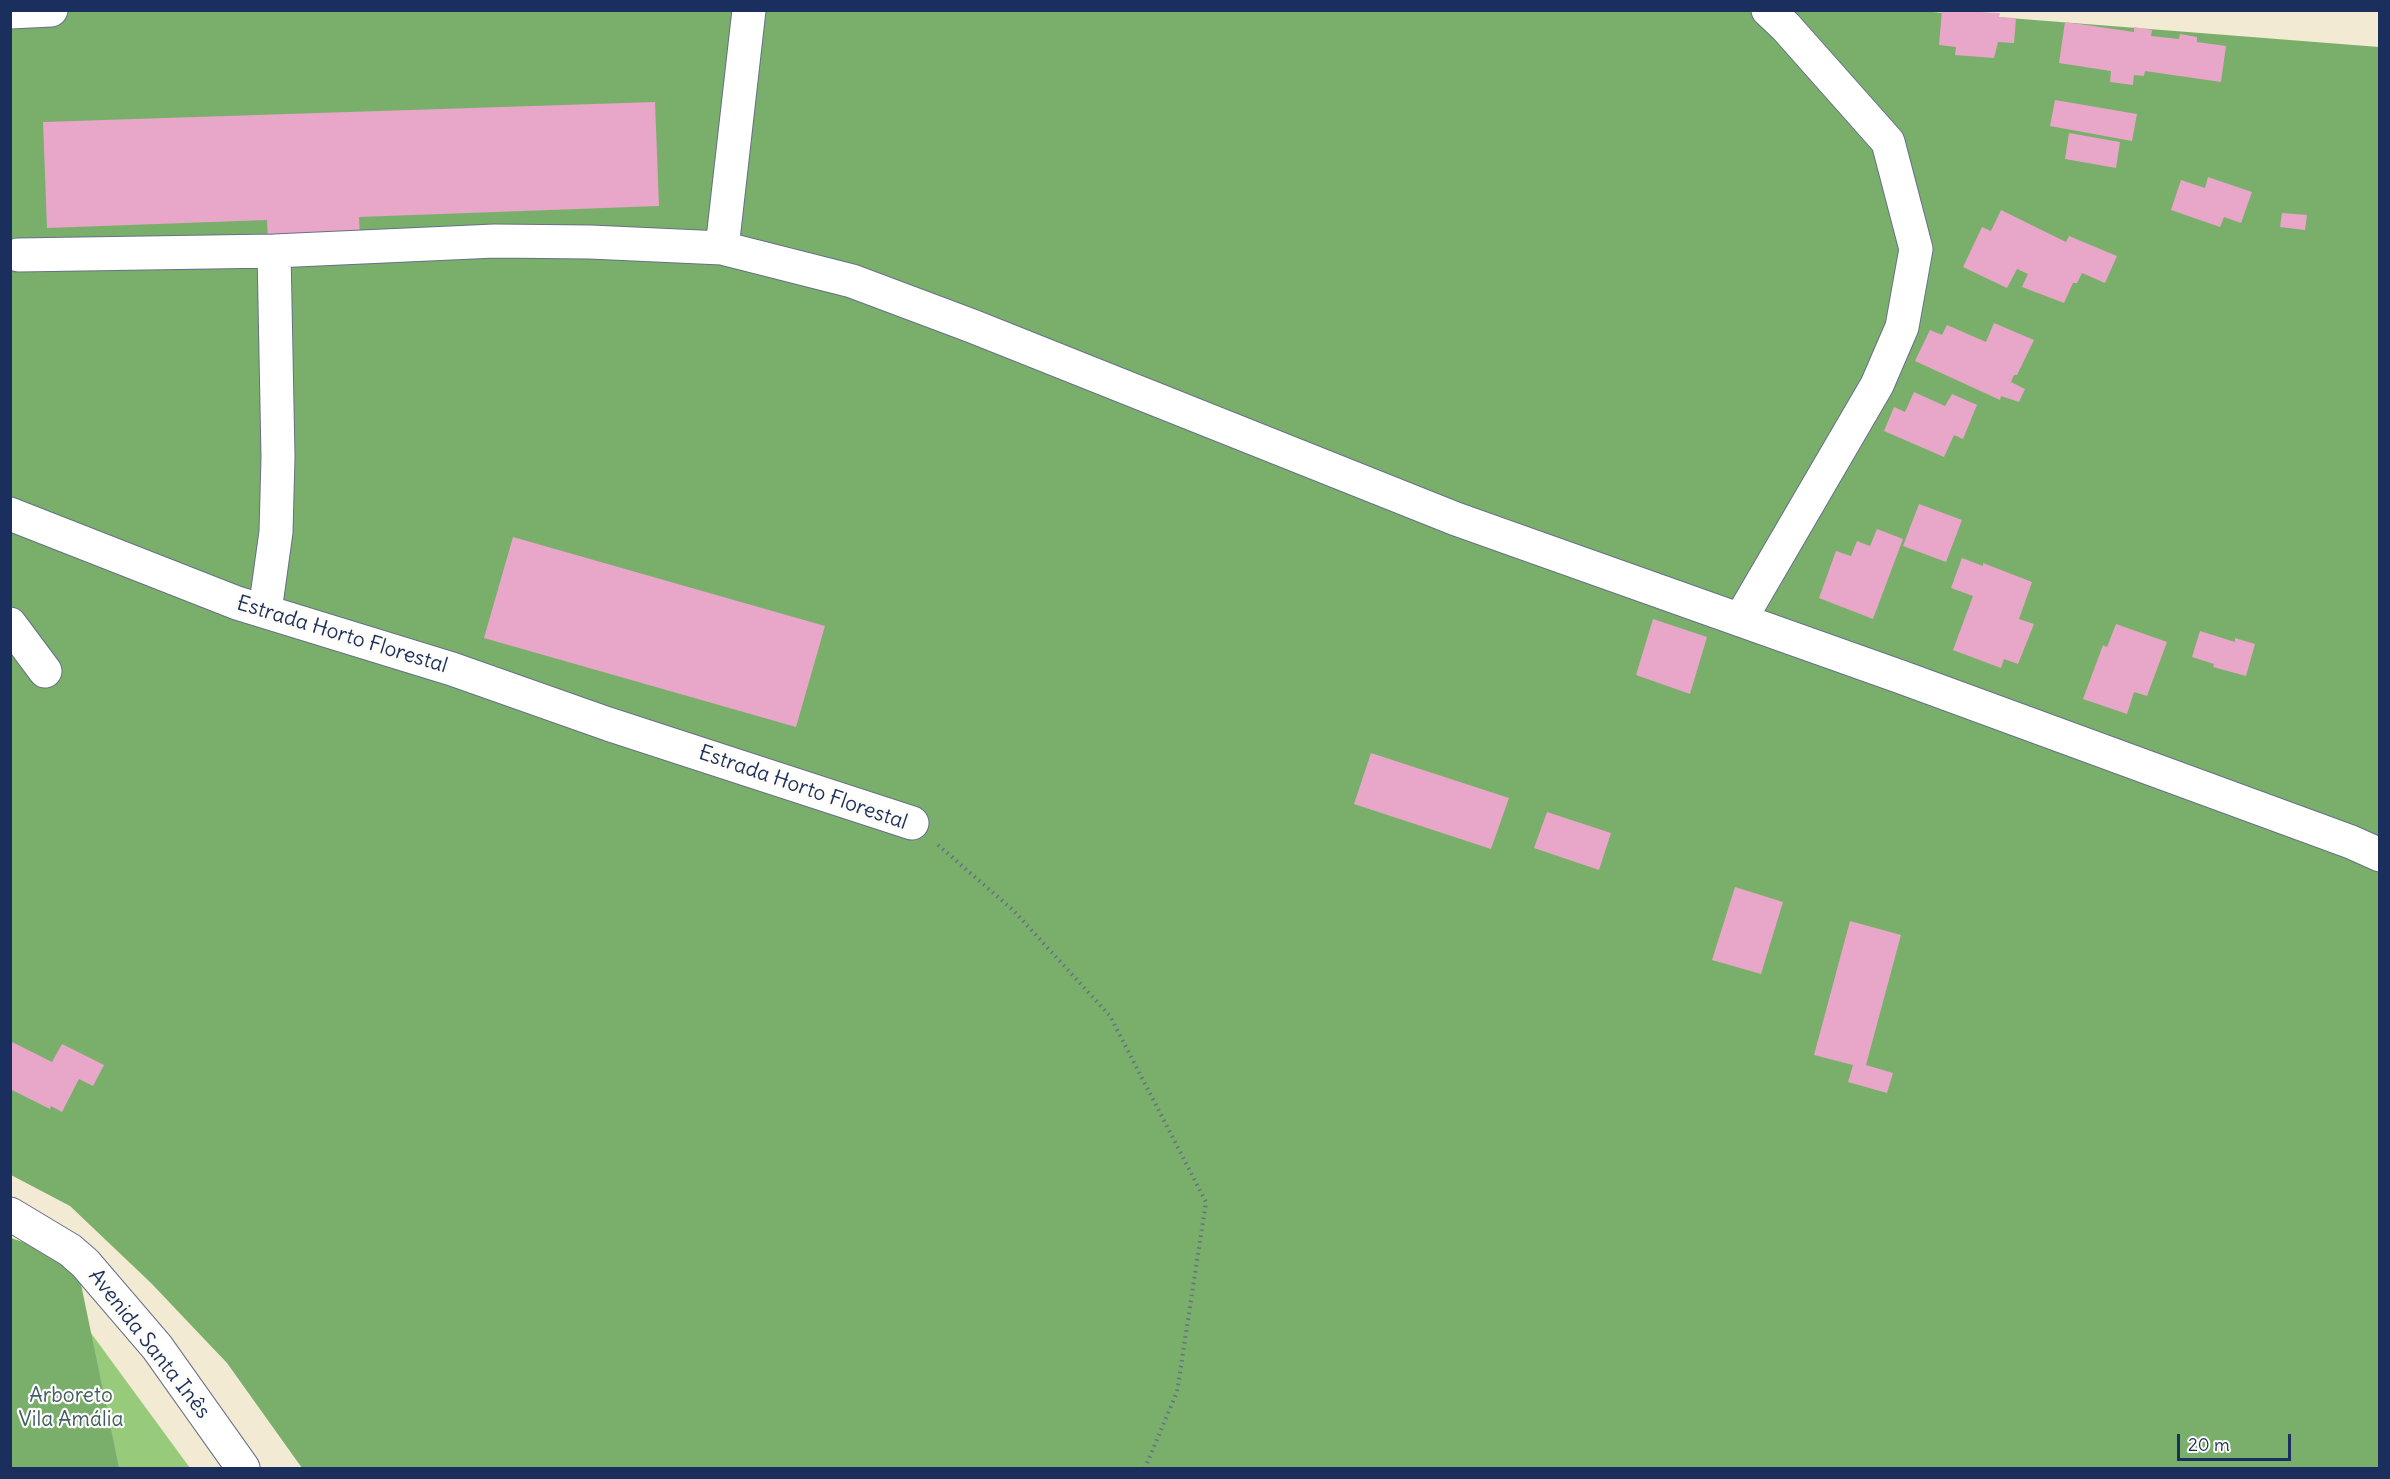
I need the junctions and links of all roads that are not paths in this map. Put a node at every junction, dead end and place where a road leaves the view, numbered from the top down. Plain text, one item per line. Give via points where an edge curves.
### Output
1 (51, 10) edge
2 (749, 10) edge
3 (1768, 10) edge
4 (10, 12) edge
5 (722, 248) junction
6 (274, 251) junction
7 (18, 255) dead end
8 (10, 513) edge
9 (265, 611) junction
10 (1740, 620) junction
11 (10, 624) edge
12 (45, 671) dead end
13 (912, 823) road end
14 (2379, 855) edge
15 (10, 1214) edge
16 (243, 1468) edge

1 - 4 street
2 - 5 street
3 - 10 street via 1888,142 1916,249 1902,327 1877,385
5 - 6 street via 495,241
5 - 10 street via 852,281 1456,519
6 - 7 street
6 - 9 street via 278,457 276,532
8 - 9 street, Estrada Horto Florestal
9 - 13 street, Estrada Horto Florestal via 452,669
10 - 14 street
11 - 12 street
15 - 16 street, Avenida Santa Inês via 85,1263 157,1347

